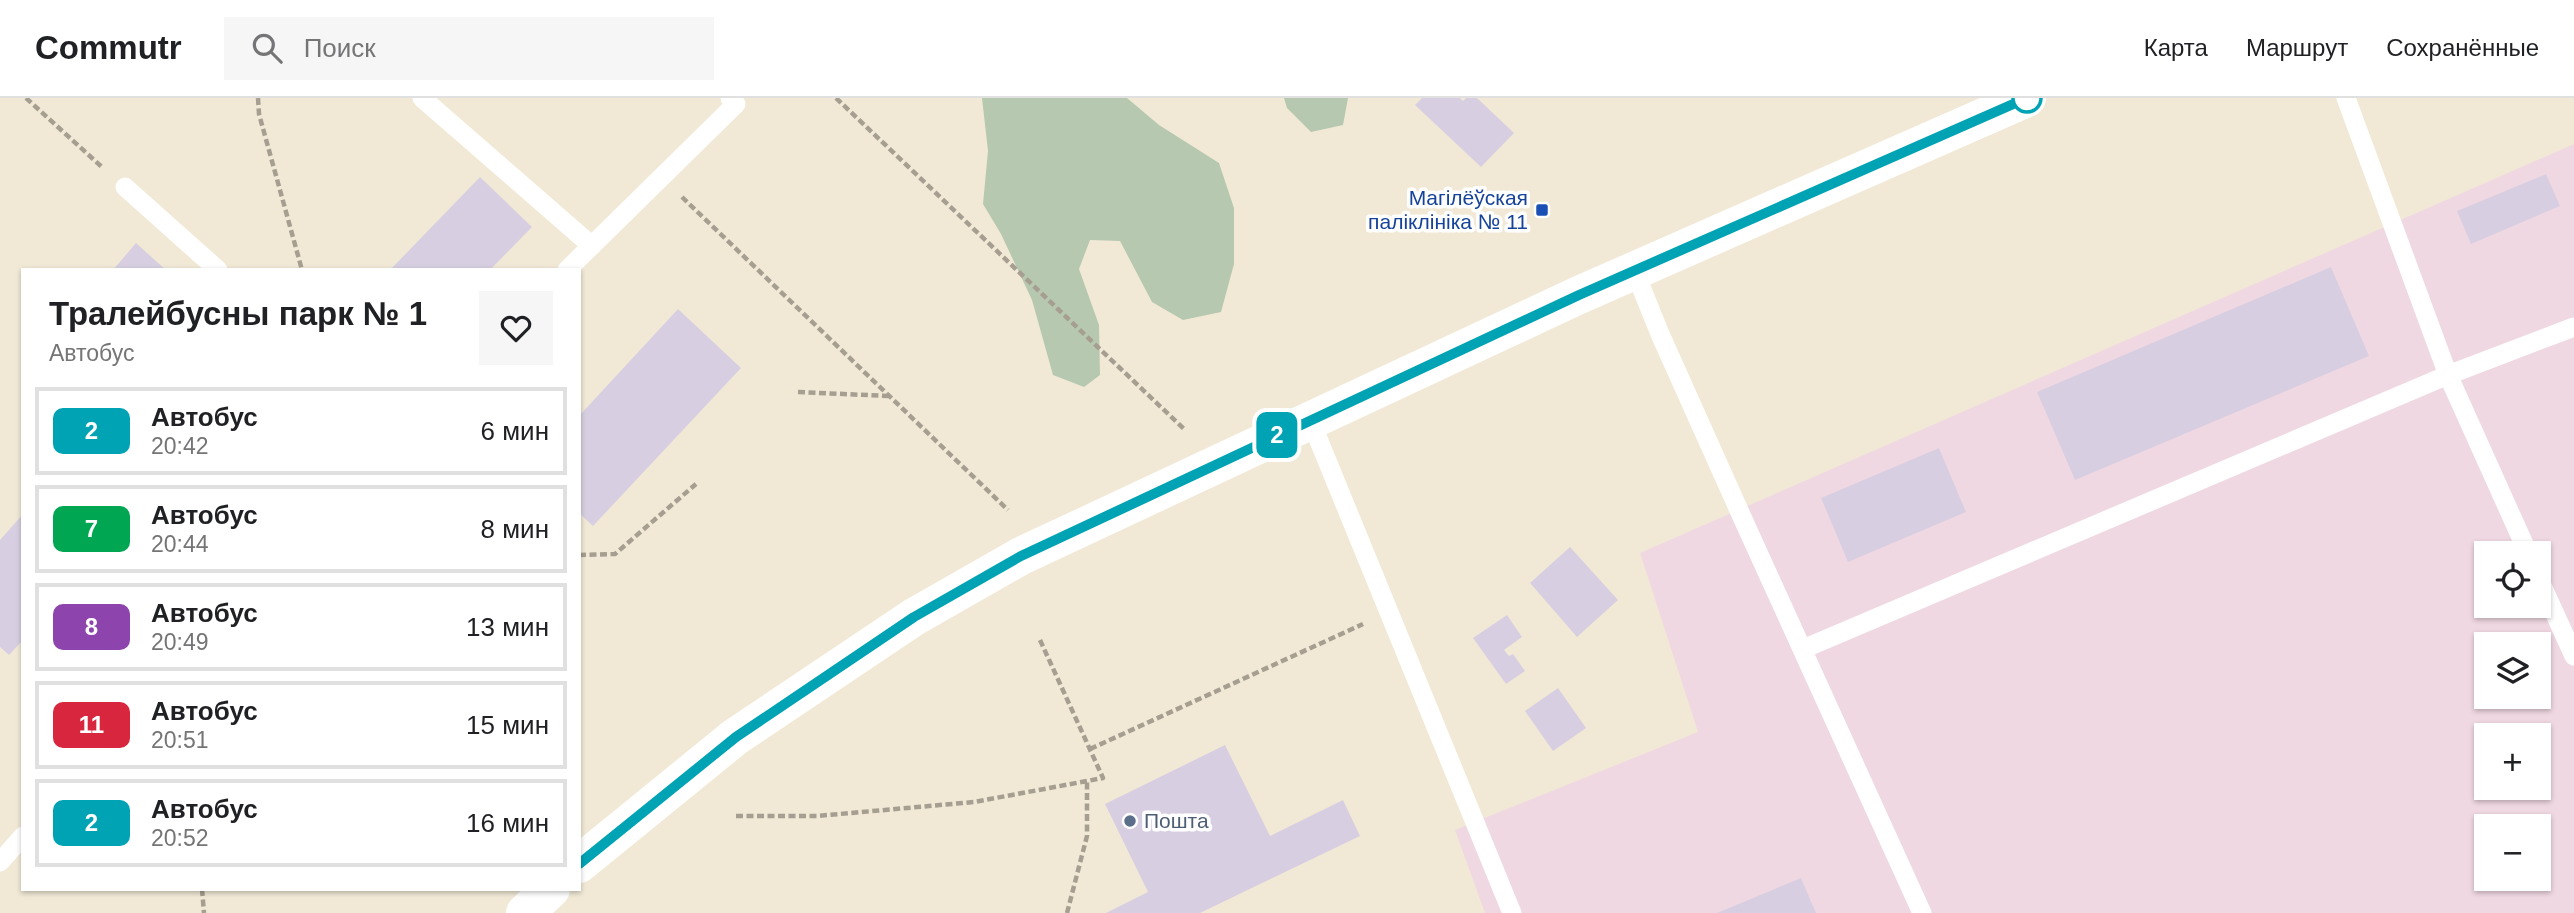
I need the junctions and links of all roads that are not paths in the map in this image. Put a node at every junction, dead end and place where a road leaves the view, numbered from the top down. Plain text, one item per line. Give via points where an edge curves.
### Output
1 (422, 98) edge
2 (730, 98) edge
3 (2027, 98) edge
4 (2346, 98) edge
5 (125, 187) road end
6 (592, 246) junction
7 (216, 268) edge
8 (569, 268) edge
9 (1636, 272) junction
10 (2574, 327) edge
11 (2448, 374) junction
12 (1310, 419) junction
13 (2523, 541) edge
14 (2551, 605) edge
15 (1803, 649) junction
16 (2574, 656) edge
17 (21, 838) edge
18 (0, 862) edge
19 (581, 862) edge
20 (549, 891) edge
21 (525, 913) edge
22 (1512, 913) edge
23 (1923, 913) edge

1 - 6 lane
2 - 6 lane via 736,103
3 - 9 main road
4 - 11 lane
5 - 7 lane
6 - 8 lane
9 - 12 main road
9 - 15 lane
10 - 11 lane
11 - 13 lane
11 - 15 lane
12 - 19 main road via 1021,556 914,617 736,737
12 - 22 lane
14 - 16 lane
15 - 23 lane
17 - 18 lane
20 - 21 main road

